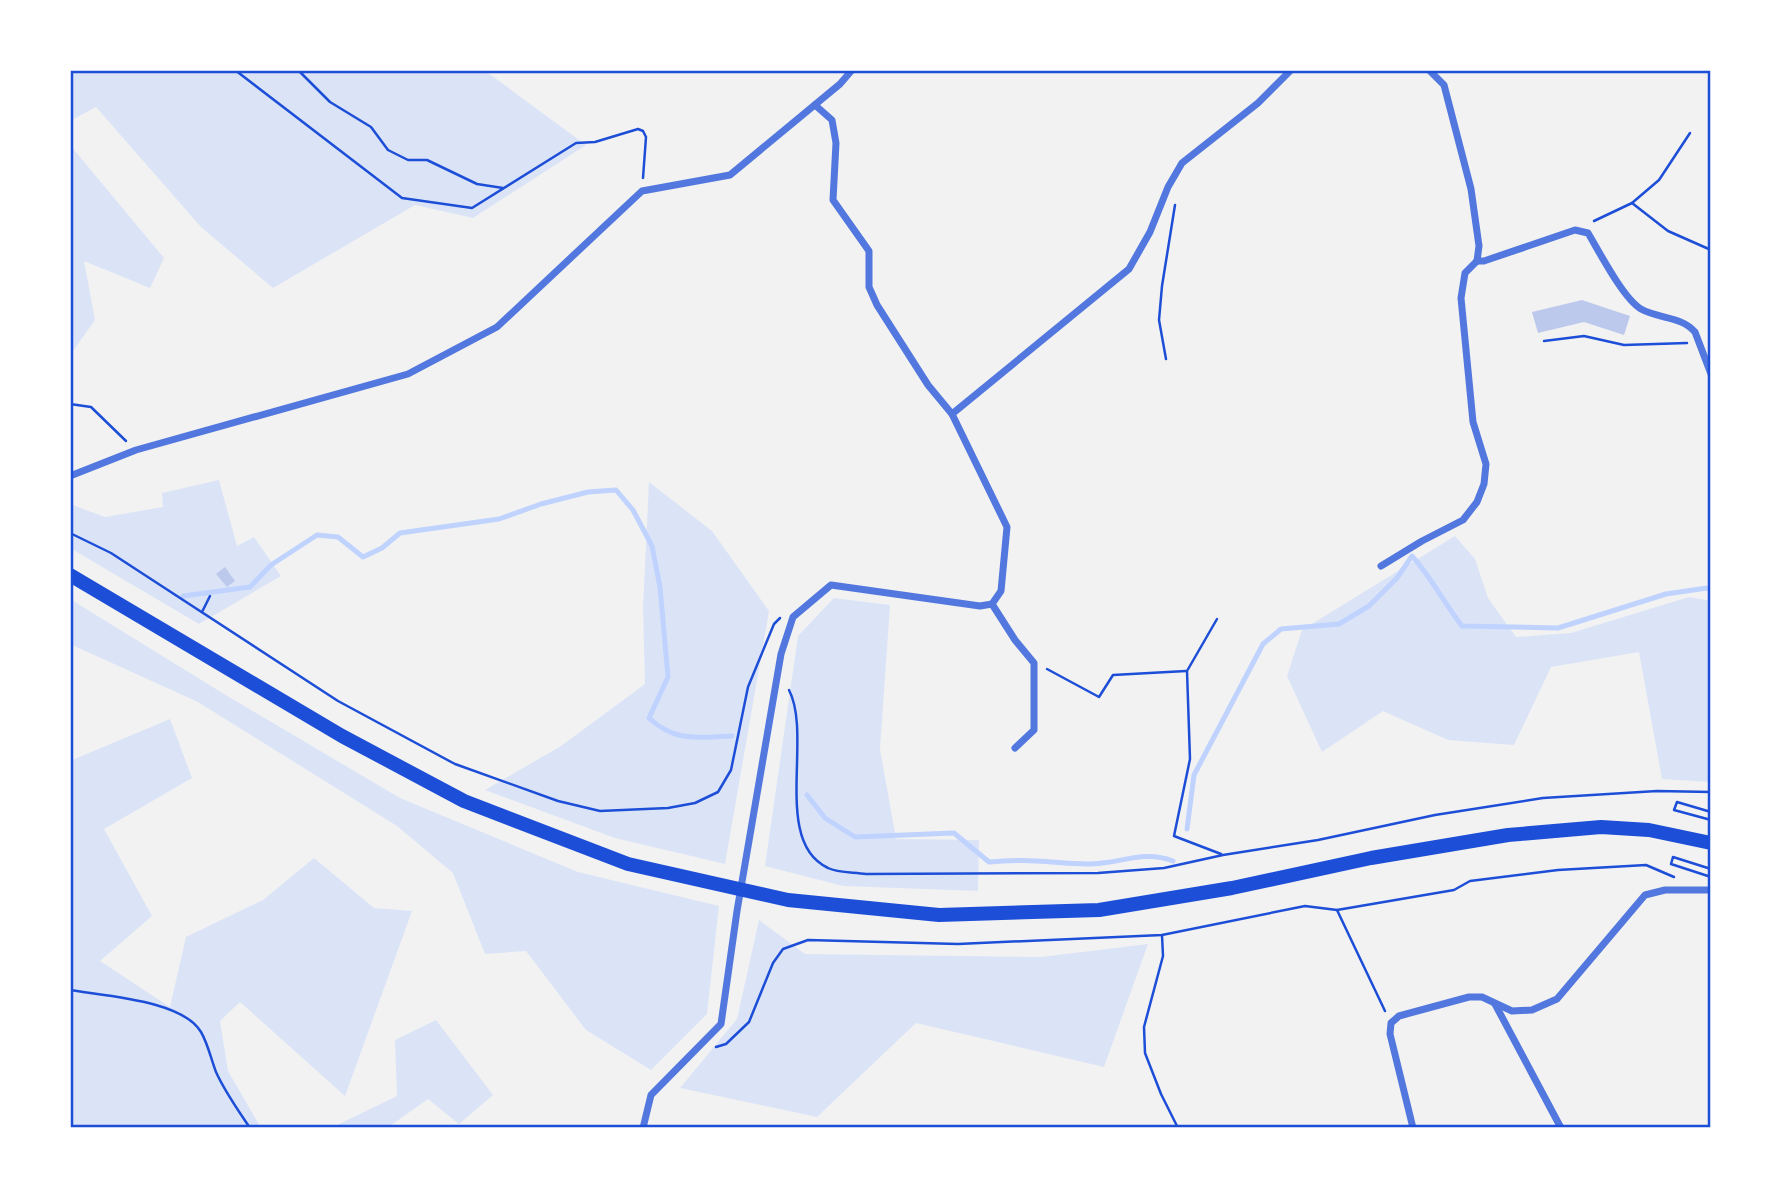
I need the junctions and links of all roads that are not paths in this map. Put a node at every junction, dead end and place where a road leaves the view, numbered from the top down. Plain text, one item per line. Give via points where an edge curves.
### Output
1 (852, 70) edge
2 (1291, 70) edge
3 (1429, 70) edge
4 (815, 104) junction
5 (1477, 261) junction
6 (1711, 374) edge
7 (952, 414) junction
8 (70, 476) edge
9 (1381, 566) dead end
10 (70, 575) edge
11 (992, 604) junction
12 (1015, 748) dead end
13 (1709, 843) edge
14 (1707, 889) edge
15 (1494, 1003) junction
16 (643, 1128) edge
17 (1413, 1128) edge
18 (1561, 1128) edge

1 - 4 street
2 - 7 street via 1258,103 1182,163 1129,269
3 - 5 street via 1444,85 1471,189
4 - 7 street via 832,120 833,200 869,251 869,286 877,305
4 - 8 street via 730,175 642,191 497,327 408,374 136,450
5 - 6 street via 1575,230 1588,233 1629,298 1642,309 1690,327
5 - 9 street via 1465,273 1461,298 1473,422 1486,464 1484,484 1463,520
7 - 11 street via 1007,527 1001,591
10 - 13 highway via 342,736 464,802 628,864 788,900 939,915 1099,910 1508,835 1601,827 1648,830
11 - 12 street via 1034,663 1034,730
11 - 16 street via 980,607 831,585 793,617 778,670 721,1024 651,1095
14 - 15 street via 1645,895 1557,999 1532,1010 1512,1012
15 - 17 street via 1469,997 1399,1016 1391,1023
15 - 18 street

